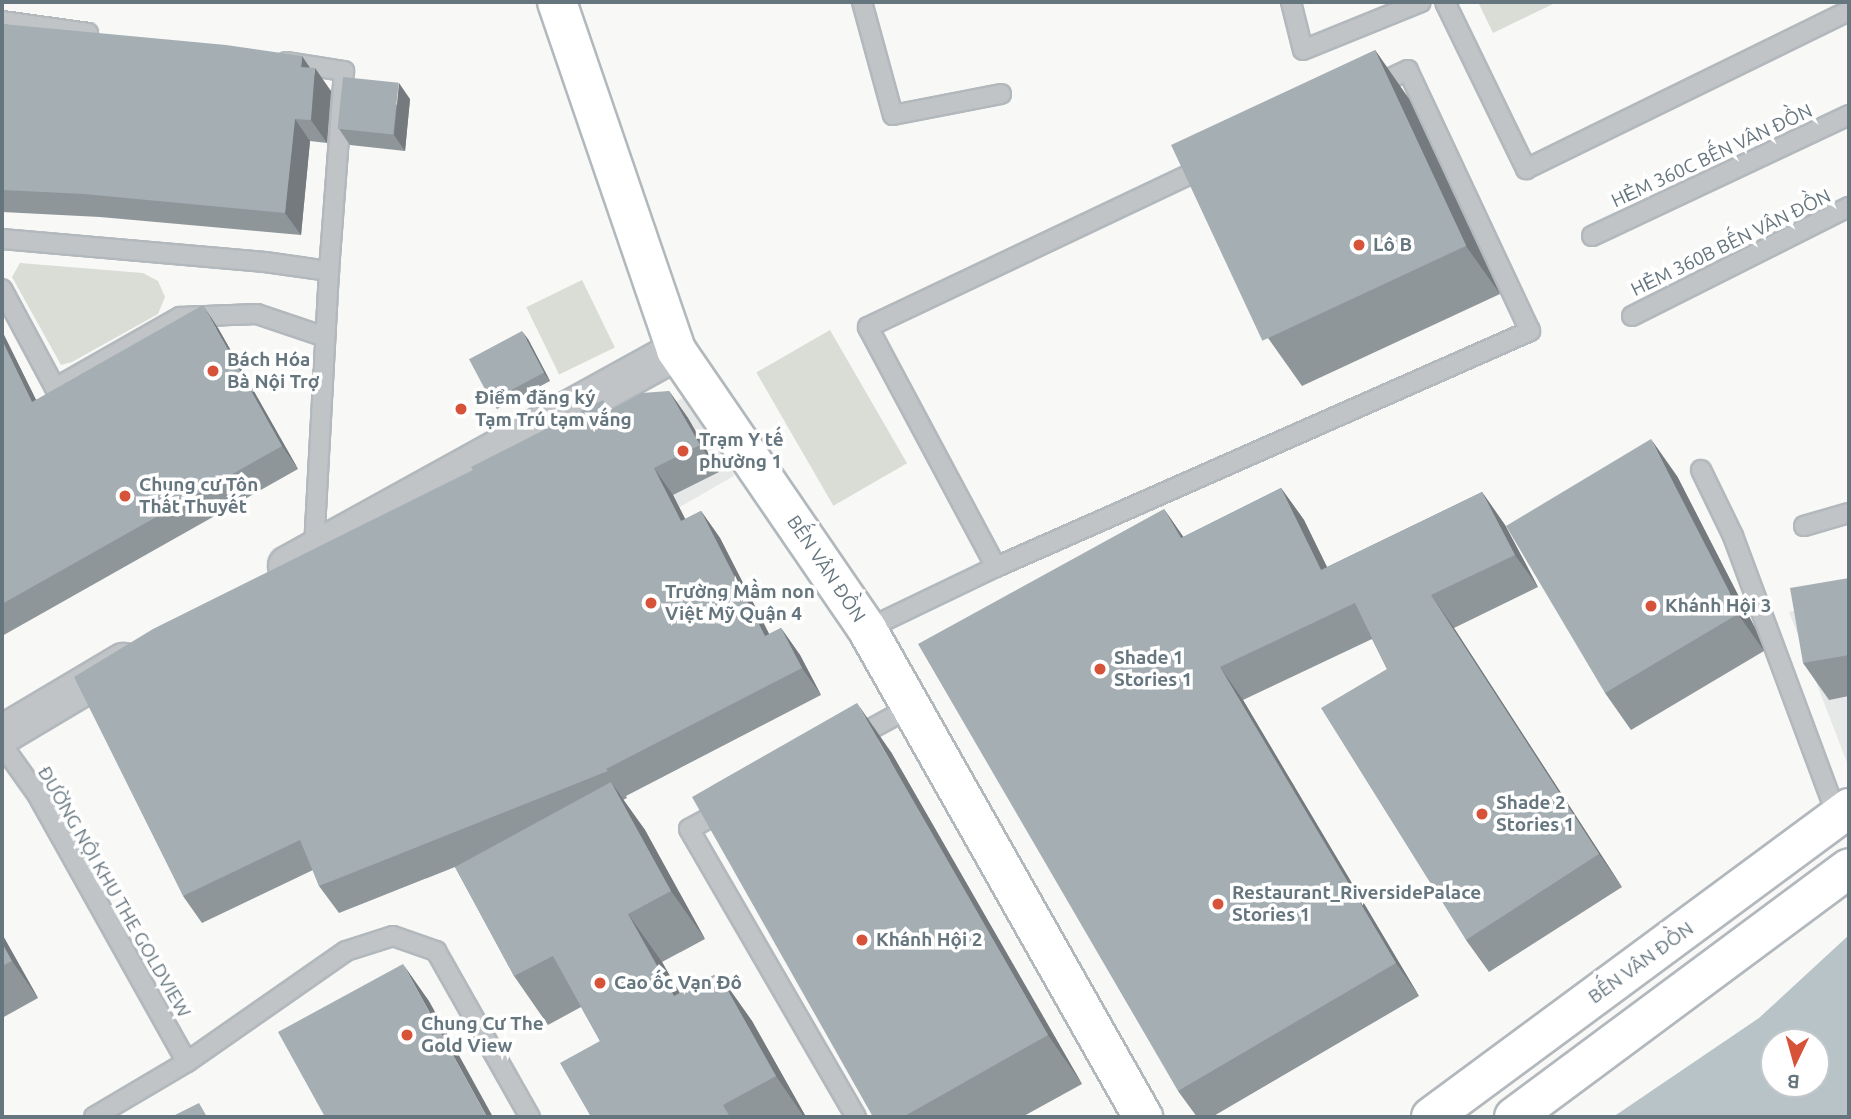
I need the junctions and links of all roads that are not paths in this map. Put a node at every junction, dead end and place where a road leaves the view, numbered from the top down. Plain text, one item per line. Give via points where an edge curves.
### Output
1 (557, 2) edge
2 (862, 2) edge
3 (1291, 2) edge
4 (1421, 2) edge
5 (1445, 2) edge
6 (1849, 10) edge
7 (2, 20) edge
8 (111, 37) edge
9 (262, 59) edge
10 (1001, 94) dead end
11 (1358, 94) edge
12 (1849, 115) edge
13 (1220, 160) edge
14 (1849, 207) edge
15 (1592, 236) dead end
16 (2, 239) edge
17 (329, 271) junction
18 (2, 289) edge
19 (1632, 316) dead end
20 (325, 337) junction
21 (676, 350) junction
22 (1701, 470) dead end
23 (1849, 513) edge
24 (1804, 526) dead end
25 (314, 550) junction
26 (996, 567) junction
27 (263, 578) edge
28 (867, 629) junction
29 (156, 642) edge
30 (911, 707) junction
31 (2, 734) edge
32 (2, 745) edge
33 (833, 750) edge
34 (737, 803) edge
35 (1845, 822) edge
36 (1849, 867) edge
37 (187, 1062) junction
38 (94, 1117) edge
39 (530, 1117) edge
40 (856, 1117) edge
41 (1143, 1117) edge
42 (1431, 1117) edge
43 (1514, 1117) edge

1 - 21 main road, BẾN VÂN ĐỒN
2 - 10 lane via 893,115
3 - 4 lane via 1303,50
5 - 6 lane via 1527,169
7 - 8 lane
9 - 17 lane via 344,71
11 - 26 lane via 1408,70 1530,331
12 - 15 lane, HẺM 360C BẾN VÂN ĐỒN
13 - 26 lane via 868,327
14 - 19 lane, HẺM 360B BẾN VÂN ĐỒN
16 - 17 lane
17 - 20 lane
18 - 20 lane via 55,388 180,317 257,314
20 - 25 lane
21 - 25 street
21 - 28 main road, BẾN VÂN ĐỒN
22 - 35 lane via 1733,536
23 - 24 lane
25 - 27 street
26 - 28 lane
28 - 30 main road, BẾN VÂN ĐỒN
29 - 31 street
30 - 33 lane
30 - 41 main road, BẾN VÂN ĐỒN
32 - 37 lane, ĐƯỜNG NỘI KHU THE GOLDVIEW via 37,794
34 - 40 lane via 689,829
35 - 42 main road, BẾN VÂN ĐỒN
36 - 43 main road
37 - 38 lane
37 - 39 lane via 346,951 393,936 436,951

